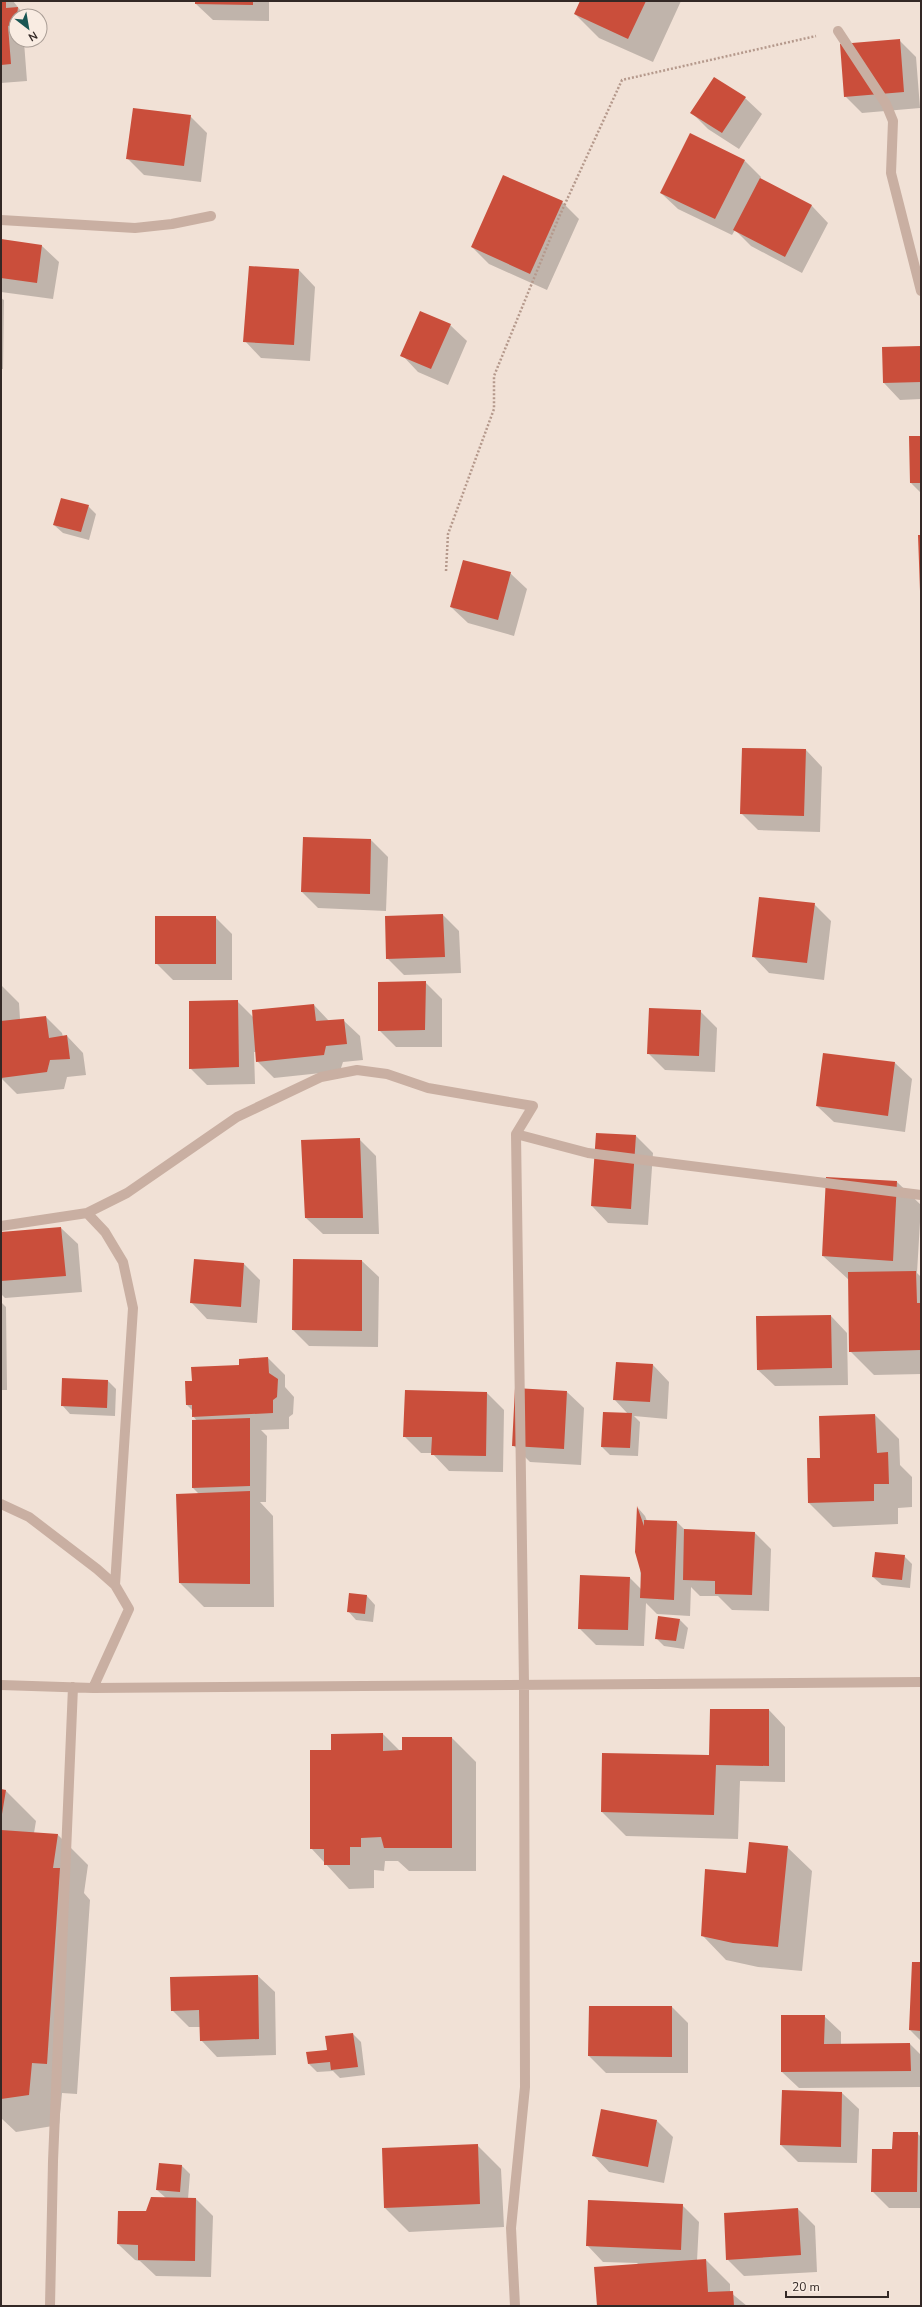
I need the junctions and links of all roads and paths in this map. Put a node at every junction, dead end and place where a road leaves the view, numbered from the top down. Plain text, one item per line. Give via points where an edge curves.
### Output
1 (838, 31) joint
2 (211, 216) dead end
3 (1, 220) edge
4 (921, 291) edge
5 (446, 571) dead end
6 (516, 1134) junction
7 (921, 1195) edge
8 (87, 1213) junction
9 (1, 1226) edge
10 (1, 1504) edge
11 (115, 1585) junction
12 (921, 1682) edge
13 (524, 1684) junction
14 (1, 1685) edge
15 (72, 1687) junction
16 (93, 1688) junction
17 (50, 2306) edge
18 (515, 2306) edge

1 - 4 street via 886,104 894,121 891,173
1 - 5 path via 622,80 559,217 494,376 494,409 448,534
2 - 3 street via 135,228
6 - 7 street via 588,1153
6 - 8 street via 533,1106 495,1098 454,1094 387,1074 357,1070 321,1077 237,1117 127,1193
6 - 13 street
8 - 9 street
8 - 11 street via 105,1232 123,1262 133,1308
10 - 11 street via 29,1517
11 - 16 street via 129,1609
12 - 13 street
13 - 16 street
13 - 18 street via 525,2087 511,2228
14 - 15 street
15 - 16 street
15 - 17 street via 53,2161

